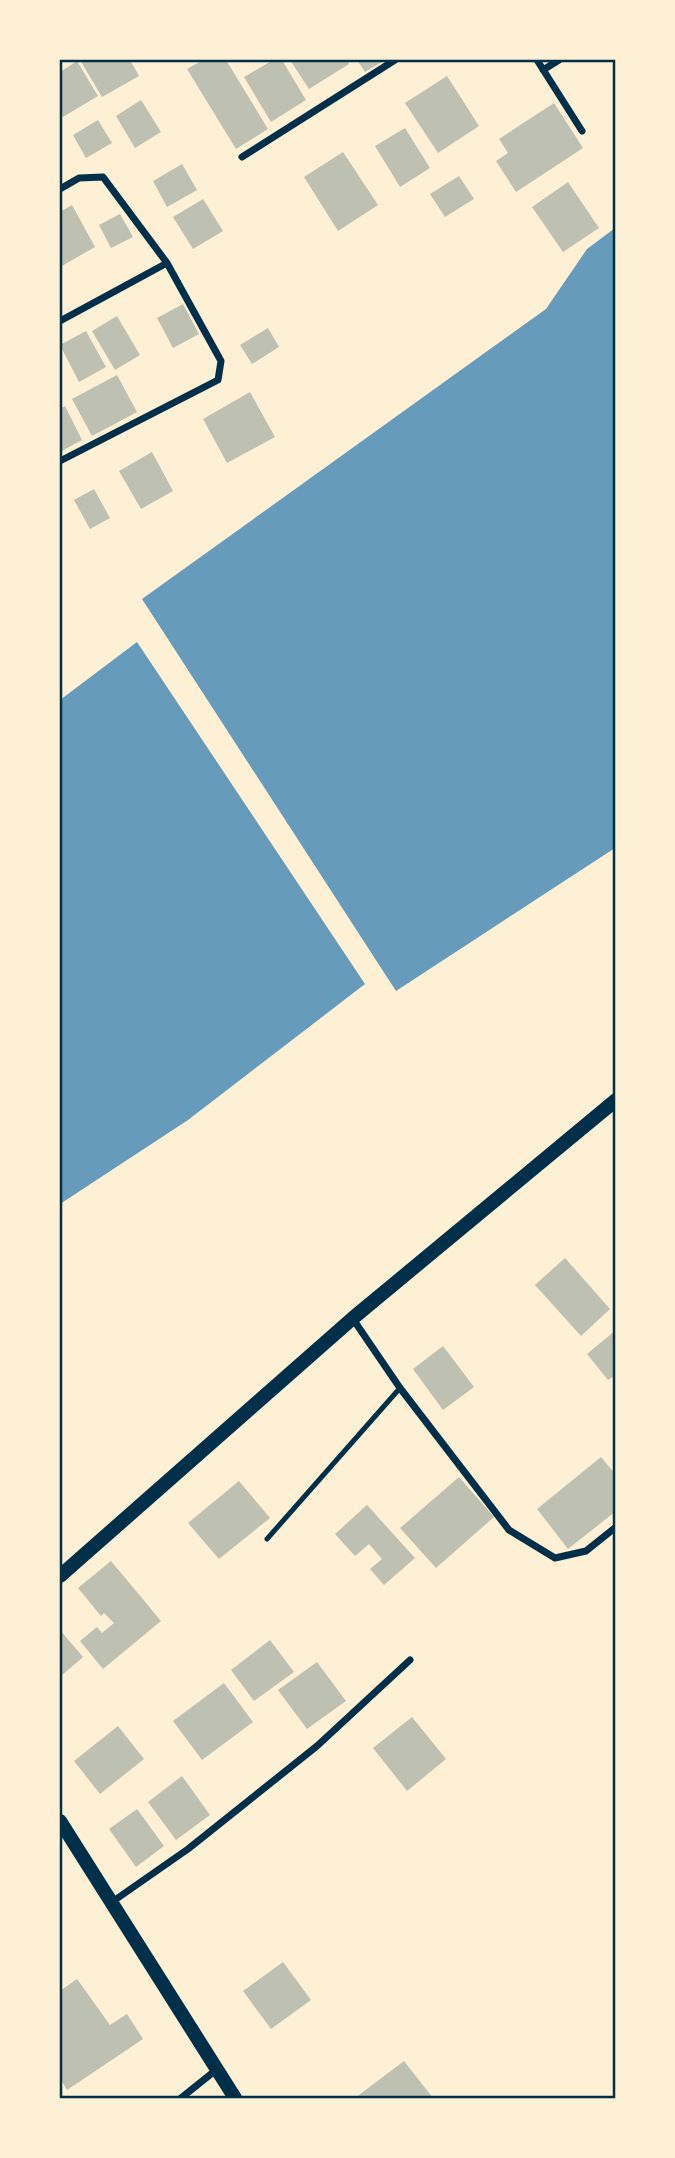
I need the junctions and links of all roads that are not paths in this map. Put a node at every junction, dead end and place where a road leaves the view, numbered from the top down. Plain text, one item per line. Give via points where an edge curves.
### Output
1 (395, 60) edge
2 (537, 60) edge
3 (559, 60) edge
4 (543, 70) junction
5 (582, 131) dead end
6 (242, 157) dead end
7 (60, 189) edge
8 (167, 263) junction
9 (60, 321) edge
10 (60, 461) edge
11 (615, 1100) edge
12 (353, 1318) junction
13 (400, 1388) junction
14 (615, 1527) edge
15 (267, 1539) dead end
16 (60, 1576) edge
17 (410, 1660) dead end
18 (60, 1821) edge
19 (112, 1902) junction
20 (215, 2070) junction
21 (181, 2098) edge
22 (235, 2098) edge

1 - 6 street
2 - 4 street
3 - 4 street
4 - 5 street
7 - 8 street via 79,178 103,177
8 - 9 street
8 - 10 street via 221,361 218,380
11 - 12 main road
12 - 13 street
12 - 16 main road
13 - 14 street via 509,1530 536,1548 555,1558 586,1551
13 - 15 lane
17 - 19 street via 317,1746 188,1849
18 - 19 main road
19 - 20 main road
20 - 21 street
20 - 22 main road

